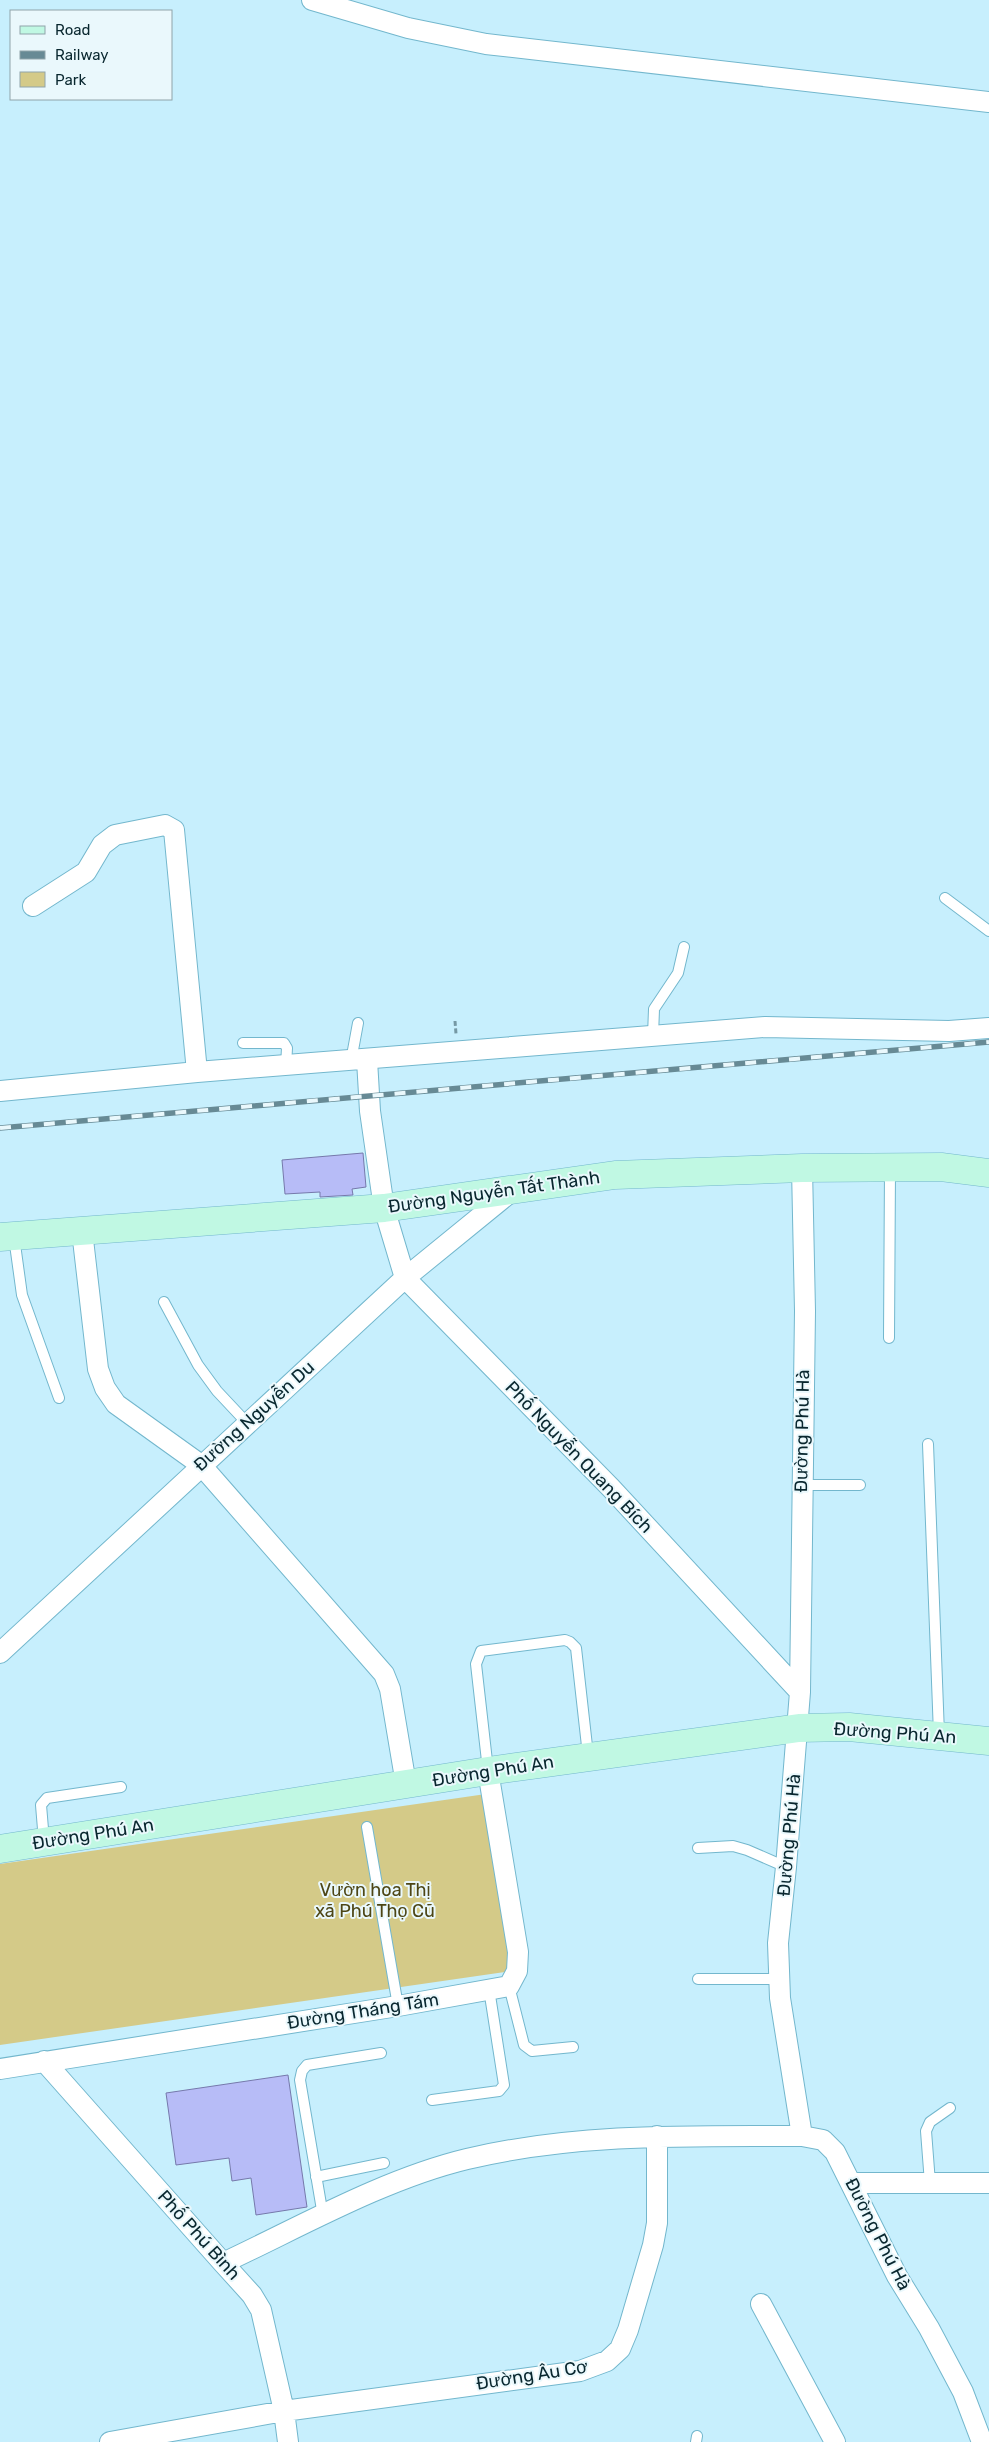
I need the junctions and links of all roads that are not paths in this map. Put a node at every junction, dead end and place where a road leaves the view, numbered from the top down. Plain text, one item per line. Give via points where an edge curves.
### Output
1 (312, 0) edge
2 (989, 102) edge
3 (945, 898) dead end
4 (33, 906) dead end
5 (989, 931) edge
6 (684, 947) dead end
7 (358, 1024) dead end
8 (989, 1028) edge
9 (653, 1036) junction
10 (243, 1043) dead end
11 (359, 1060) junction
12 (286, 1066) junction
13 (197, 1072) junction
14 (0, 1091) edge
15 (802, 1168) junction
16 (890, 1168) junction
17 (989, 1173) edge
18 (515, 1189) junction
19 (384, 1208) junction
20 (82, 1231) junction
21 (7, 1236) edge
22 (405, 1278) junction
23 (164, 1302) dead end
24 (889, 1338) dead end
25 (59, 1398) dead end
26 (247, 1423) junction
27 (928, 1444) dead end
28 (201, 1465) junction
29 (801, 1485) junction
30 (860, 1485) dead end
31 (0, 1653) edge
32 (800, 1692) junction
33 (798, 1728) junction
34 (939, 1735) junction
35 (989, 1741) edge
36 (588, 1756) junction
37 (488, 1771) junction
38 (406, 1784) junction
39 (121, 1787) dead end
40 (367, 1827) dead end
41 (44, 1842) junction
42 (698, 1848) dead end
43 (0, 1849) edge
44 (786, 1867) junction
45 (698, 1978) dead end
46 (779, 1978) junction
47 (509, 1986) junction
48 (489, 1990) junction
49 (398, 2006) junction
50 (573, 2047) dead end
51 (381, 2053) dead end
52 (44, 2061) junction
53 (0, 2069) edge
54 (432, 2100) dead end
55 (950, 2108) dead end
56 (657, 2136) junction
57 (802, 2136) junction
58 (384, 2163) dead end
59 (316, 2177) junction
60 (852, 2182) junction
61 (930, 2182) junction
62 (989, 2182) edge
63 (323, 2216) junction
64 (224, 2263) junction
65 (761, 2304) dead end
66 (284, 2411) junction
67 (131, 2440) edge
68 (110, 2442) edge
69 (288, 2442) edge
70 (835, 2442) edge
71 (982, 2442) edge

1 - 2 street via 408,28 486,44
3 - 5 lane
4 - 13 street via 86,872 102,845 114,834 165,825 174,830
6 - 9 lane via 678,973 654,1009
7 - 11 lane
8 - 9 street via 949,1031 772,1026
9 - 11 street
10 - 12 lane via 284,1043 287,1048
11 - 12 street
11 - 19 street, Phố Nguyễn Quang Bích
12 - 13 street
13 - 14 street
15 - 16 main road, Đường Nguyễn Tất Thành
15 - 18 main road, Đường Nguyễn Tất Thành via 615,1174
15 - 29 street, Đường Phú Hà
16 - 17 main road, Đường Nguyễn Tất Thành via 940,1168
16 - 24 lane
18 - 19 main road, Đường Nguyễn Tất Thành
18 - 22 street, Đường Nguyễn Du
19 - 20 main road, Đường Nguyễn Tất Thành
19 - 22 street, Phố Nguyễn Quang Bích
20 - 21 main road, Đường Nguyễn Tất Thành
20 - 28 street via 98,1369 105,1388 116,1404
21 - 25 lane via 22,1295
22 - 26 street, Đường Nguyễn Du
22 - 32 street, Phố Nguyễn Quang Bích via 611,1488
23 - 26 lane via 198,1365 216,1391
26 - 28 street, Đường Nguyễn Du
27 - 34 lane
28 - 31 street, Đường Nguyễn Du
28 - 38 street via 384,1674 390,1689
29 - 30 lane
29 - 32 street, Đường Phú Hà
32 - 33 street, Đường Phú Hà
33 - 34 main road, Đường Phú An via 849,1727
33 - 36 main road, Đường Phú An
33 - 44 street, Đường Phú Hà
34 - 35 main road, Đường Phú An
36 - 37 main road, Đường Phú An
36 - 37 lane via 576,1648 570,1642 481,1651 476,1664
37 - 38 main road, Đường Phú An
37 - 47 street via 518,1952 518,1971
38 - 41 main road, Đường Phú An
39 - 41 lane via 47,1798 41,1805
40 - 49 lane
41 - 43 main road, Đường Phú An
42 - 44 lane via 733,1846
44 - 46 street, Đường Phú Hà via 778,1943
45 - 46 lane
46 - 57 street, Đường Phú Hà
47 - 48 street, Đường Tháng Tám
47 - 50 lane via 524,2045 532,2051
48 - 49 street, Đường Tháng Tám
48 - 54 lane via 504,2084 499,2091
49 - 52 street, Đường Tháng Tám
51 - 59 lane via 307,2065 302,2071 300,2080
52 - 53 street, Đường Tháng Tám
52 - 64 street, Phố Phú Bình
55 - 61 lane via 930,2122 926,2132
56 - 57 street
56 - 63 street via 548,2145 467,2159 414,2175
56 - 66 street, Đường Âu Cơ via 657,2223 653,2245 628,2330 620,2349 606,2361 580,2370
57 - 60 street, Đường Phú Hà via 824,2140
58 - 59 lane
59 - 63 lane
60 - 61 street
60 - 71 street, Đường Phú Hà via 897,2276 963,2392
61 - 62 street
63 - 64 street
64 - 66 street, Phố Phú Bình via 261,2310
65 - 70 street
66 - 67 street, Đường Âu Cơ
66 - 69 street, Phố Phú Bình
67 - 68 street, Đường Âu Cơ

